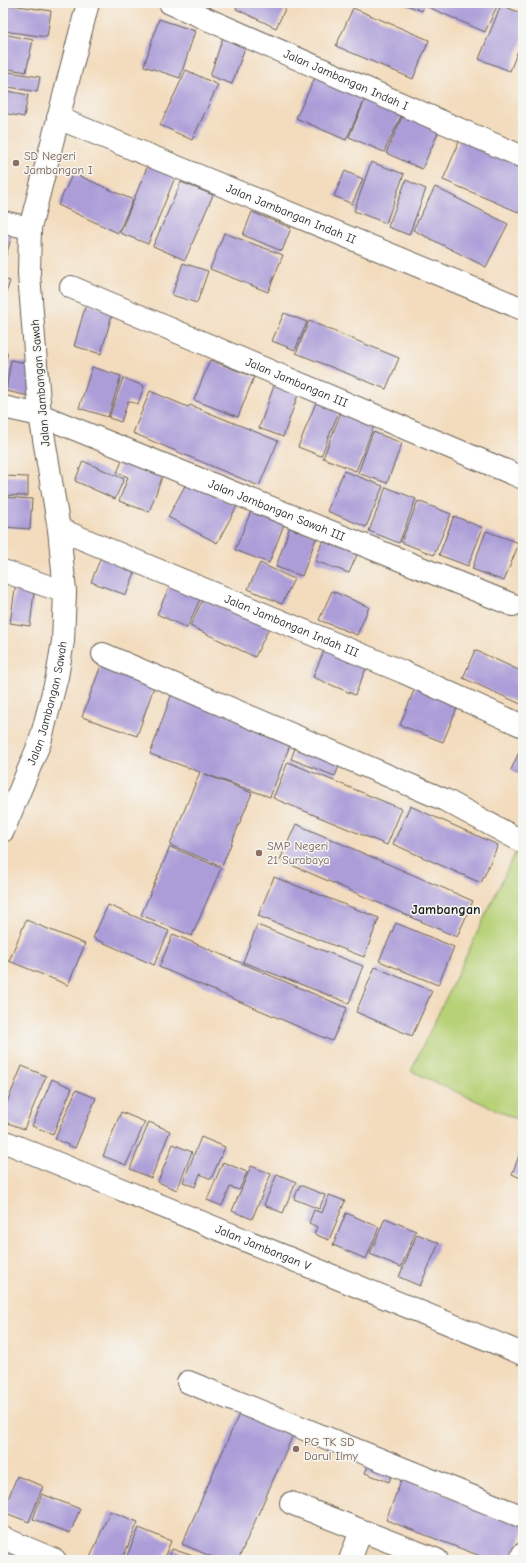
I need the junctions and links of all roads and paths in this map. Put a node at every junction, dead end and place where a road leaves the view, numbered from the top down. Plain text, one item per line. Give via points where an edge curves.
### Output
1 (88, 3) edge
2 (170, 3) edge
3 (58, 118) junction
4 (523, 156) edge
5 (3, 222) edge
6 (30, 228) junction
7 (71, 287) dead end
8 (523, 309) edge
9 (3, 407) edge
10 (40, 415) junction
11 (523, 478) edge
12 (59, 529) junction
13 (3, 571) edge
14 (65, 592) junction
15 (514, 605) dead end
16 (103, 654) dead end
17 (523, 726) edge
18 (5, 824) edge
19 (523, 842) edge
20 (3, 1141) edge
21 (523, 1354) edge
22 (188, 1382) dead end
23 (291, 1504) dead end
24 (523, 1517) edge
25 (361, 1531) junction
26 (3, 1538) edge
27 (523, 1554) edge
28 (424, 1558) edge
29 (55, 1560) edge
30 (350, 1560) edge
31 (521, 1560) edge

1 - 3 street, Jalan Jambangan Sawah
2 - 4 street, Jalan Jambangan Indah I
3 - 6 street, Jalan Jambangan Sawah
3 - 8 street, Jalan Jambangan Indah II
5 - 6 street
6 - 10 street, Jalan Jambangan Sawah via 29,274
7 - 11 street, Jalan Jambangan III
9 - 10 street
10 - 12 street, Jalan Jambangan Sawah
10 - 15 street, Jalan Jambangan Sawah III
12 - 14 street, Jalan Jambangan Sawah
12 - 17 street, Jalan Jambangan Indah III via 403,672
13 - 14 street
14 - 18 street, Jalan Jambangan Sawah via 63,641 57,677 40,742
16 - 19 street via 445,800
20 - 21 street, Jalan Jambangan V
22 - 24 street
23 - 25 street
25 - 28 street
25 - 30 street
26 - 29 street
27 - 31 street

